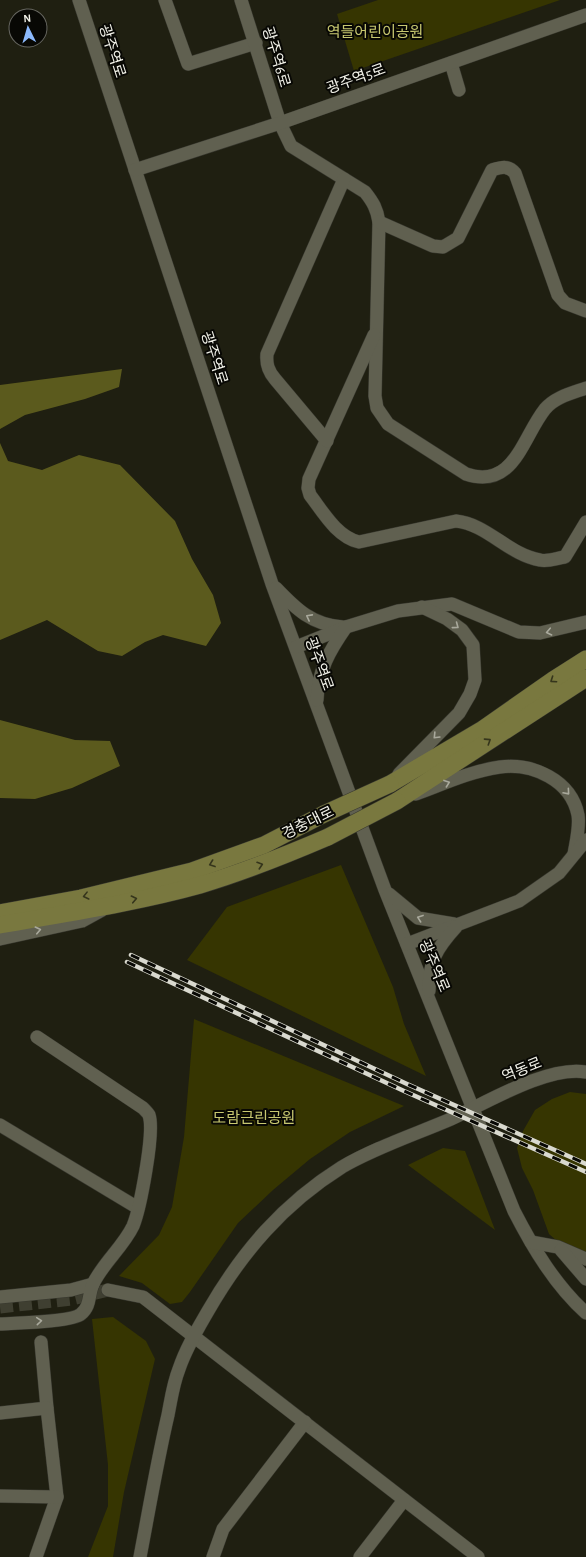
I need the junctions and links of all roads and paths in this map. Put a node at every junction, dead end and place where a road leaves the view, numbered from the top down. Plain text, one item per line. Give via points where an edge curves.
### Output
1 (79, 0) edge
2 (165, 0) edge
3 (241, 0) edge
4 (586, 15) edge
5 (256, 43) junction
6 (451, 63) junction
7 (459, 90) dead end
8 (280, 123) junction
9 (135, 170) junction
10 (344, 179) junction
11 (379, 222) junction
12 (586, 311) edge
13 (377, 329) junction
14 (586, 388) edge
15 (327, 441) junction
16 (586, 522) edge
17 (272, 584) junction
18 (422, 608) junction
19 (586, 622) edge
20 (346, 627) junction
21 (296, 647) junction
22 (586, 659) edge
23 (586, 678) edge
24 (317, 707) junction
25 (390, 784) junction
26 (397, 801) junction
27 (586, 840) edge
28 (574, 854) junction
29 (385, 890) junction
30 (113, 904) junction
31 (0, 913) edge
32 (458, 924) junction
33 (0, 925) edge
34 (0, 938) edge
35 (407, 944) junction
36 (430, 997) junction
37 (37, 1037) dead end
38 (586, 1072) edge
39 (472, 1109) junction
40 (1, 1129) edge
41 (138, 1208) junction
42 (531, 1242) junction
43 (558, 1247) junction
44 (586, 1260) edge
45 (586, 1279) edge
46 (93, 1284) junction
47 (108, 1290) tunnel mouth
48 (0, 1297) edge
49 (586, 1313) edge
50 (0, 1324) edge
51 (193, 1336) junction
52 (41, 1342) dead end
53 (47, 1408) junction
54 (0, 1413) edge
55 (305, 1422) junction
56 (0, 1496) edge
57 (57, 1497) junction
58 (404, 1500) junction
59 (36, 1557) edge
60 (140, 1557) edge
61 (213, 1557) edge
62 (360, 1557) edge
63 (478, 1557) edge

1 - 9 street, 광주역로
2 - 5 street via 188,64
3 - 5 street, 광주역6로
4 - 6 street, 광주역5로
5 - 8 street, 광주역6로
6 - 7 street
6 - 8 street, 광주역5로
8 - 9 street, 광주역5로
8 - 10 street, 광주역6로 via 291,146
9 - 17 street, 광주역로
10 - 11 street, 광주역6로 via 365,192 378,211
10 - 15 street via 267,354 266,363 269,372
11 - 12 street via 433,246 442,247 458,238 492,170 510,168 515,173 558,295 565,303
11 - 13 street, 광주역6로
13 - 14 street, 광주역6로 via 375,396 381,416 388,424 466,474 478,478 490,478 501,473 511,464 545,410 553,402
13 - 15 street
15 - 16 street via 309,478 308,488 316,504 348,539 359,542 456,521 468,522 541,561 565,557
20 -> 17 street via 330,626 297,611
17 - 21 street, 광주역로
19 -> 18 street via 540,633 519,632 452,604
18 - 20 street via 398,611
18 -> 25 street via 462,630 473,645 475,680 459,713
20 - 21 street
20 - 24 street via 330,650 322,668
21 - 24 street, 광주역로
22 -> 25 main road, 경충대로 via 483,730
26 -> 23 main road, 경충대로
24 - 29 street, 광주역로
25 -> 31 main road, 경충대로, bridge via 264,845 192,871 81,898
26 -> 28 street via 471,774 500,767 521,767 539,771 557,781 571,795 578,816
30 -> 26 main road, 경충대로, bridge via 200,885 272,861 328,837
27 - 28 street
28 - 32 street via 559,873 519,901
32 -> 29 street via 418,918
29 - 35 street, 광주역로
30 - 33 main road, 경충대로
34 -> 30 street via 82,921
32 - 35 street
32 - 36 street via 440,944 429,971
35 - 36 street, 광주역로
36 - 39 street, 광주역로
37 - 41 street via 134,1102 149,1115 149,1146
38 - 39 street, 역동로 via 562,1072 536,1080
39 - 42 street, 광주역로 via 510,1201
39 - 51 street, 역동로 via 342,1167 301,1196 242,1257 224,1282
40 - 41 street
41 - 46 street via 132,1226
42 - 43 street
42 - 49 street, 광주역로 via 567,1294
43 - 44 street
43 - 45 street
46 - 48 street via 71,1290
50 -> 46 street via 80,1316 89,1304
47 - 51 street via 143,1297
51 - 55 street
51 - 60 street, 역동로 via 178,1371 162,1438
52 - 53 street
53 - 54 street
53 - 57 street
55 - 58 street
55 - 61 street via 223,1529
56 - 57 street
57 - 59 street
58 - 62 street
58 - 63 street

